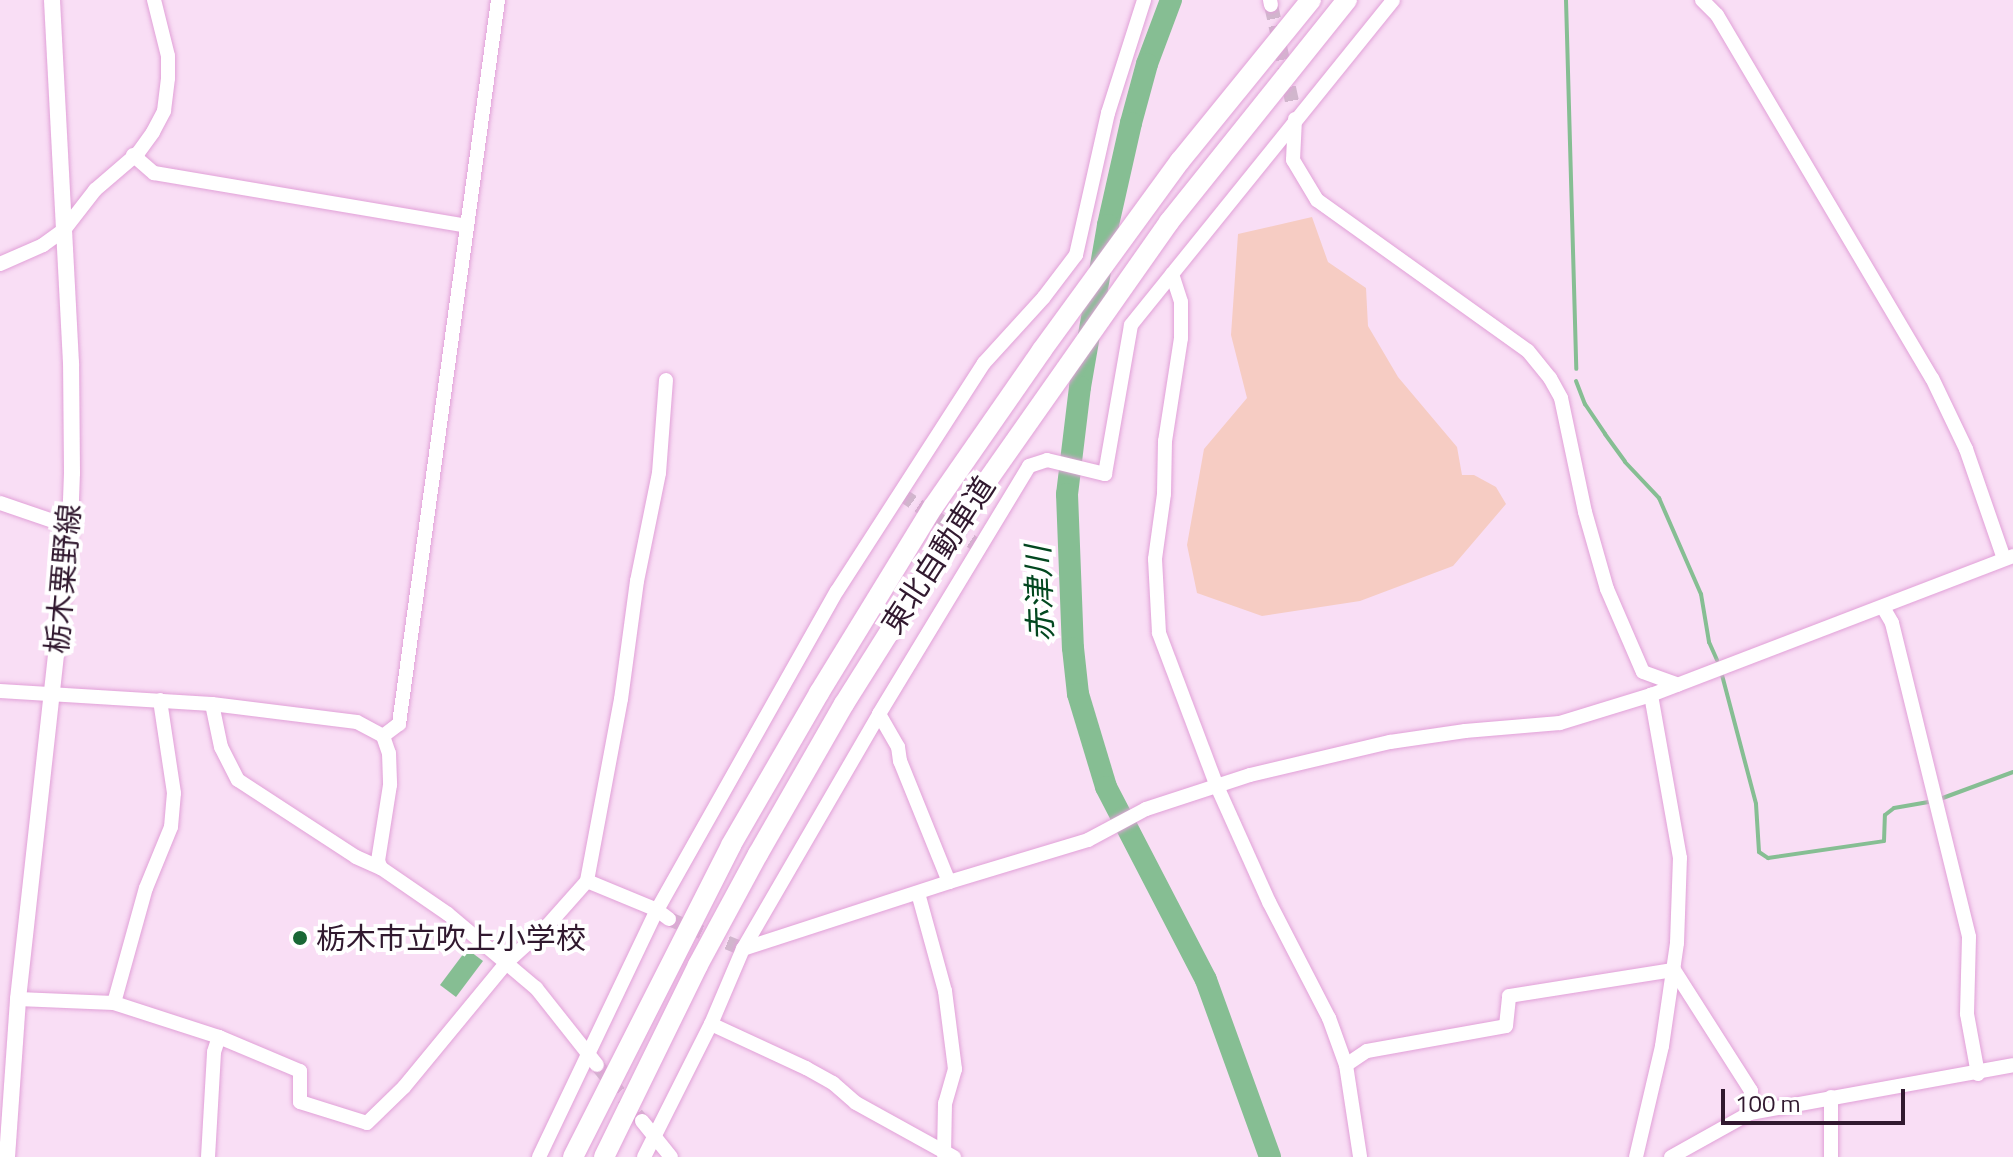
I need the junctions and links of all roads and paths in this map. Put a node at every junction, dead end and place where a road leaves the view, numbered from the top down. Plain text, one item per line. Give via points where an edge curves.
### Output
1 (52, 0) edge
2 (154, 0) edge
3 (498, 0) edge
4 (1144, 0) edge
5 (1311, 0) edge
6 (1347, 0) edge
7 (1393, 0) edge
8 (1702, 0) edge
9 (1294, 113) junction
10 (133, 155) junction
11 (466, 226) junction
12 (64, 230) junction
13 (0, 264) edge
14 (1172, 274) junction
15 (666, 380) dead end
16 (0, 503) edge
17 (70, 527) junction
18 (2008, 558) edge
19 (1884, 609) junction
20 (1678, 685) junction
21 (0, 691) edge
22 (52, 693) junction
23 (1651, 695) junction
24 (160, 700) junction
25 (212, 704) junction
26 (879, 714) junction
27 (383, 736) junction
28 (1216, 784) junction
29 (381, 868) junction
30 (587, 881) junction
31 (949, 882) junction
32 (918, 893) junction
33 (663, 914) junction
34 (743, 949) junction
35 (507, 962) junction
36 (1674, 970) junction
37 (18, 999) junction
38 (114, 1003) junction
39 (711, 1024) junction
40 (219, 1037) junction
41 (588, 1052) junction
42 (597, 1065) tunnel mouth
43 (1346, 1065) junction
44 (2013, 1065) edge
45 (1978, 1074) junction
46 (1831, 1097) junction
47 (1750, 1113) junction
48 (642, 1121) tunnel mouth
49 (5, 1124) edge
50 (656, 1137) junction
51 (947, 1155) edge
52 (7, 1157) edge
53 (208, 1157) edge
54 (539, 1157) edge
55 (573, 1157) edge
56 (604, 1157) edge
57 (644, 1157) edge
58 (671, 1157) edge
59 (1360, 1157) edge
60 (1636, 1157) edge
61 (1671, 1157) edge
62 (1831, 1157) edge

1 - 12 main road, 栃木粟野線
2 - 10 street via 168,56 167,97 153,132
3 - 11 street
4 - 33 street via 1108,113 1076,255 984,363 837,591
5 - 55 highway, 東北自動車道 via 1180,161 933,507 819,693 672,955
6 - 56 highway, 東北自動車道 via 1169,222 1028,418 889,631 698,965
7 - 9 street
8 - 18 street via 1717,15 1932,378
9 - 14 street
9 - 20 street via 1293,160 1317,200 1528,351 1550,378 1561,398 1607,589 1643,672
10 - 11 street via 154,173
10 - 12 street via 95,190
11 - 27 street via 399,724
12 - 13 street
12 - 17 main road, 栃木粟野線 via 73,429
14 - 26 street via 1131,325 1105,474 1047,460 1029,466
14 - 28 street via 1181,302 1181,338 1165,441 1155,599 1159,633
15 - 30 street via 659,473
16 - 17 street
17 - 22 main road, 栃木粟野線
18 - 19 street
19 - 20 street
19 - 45 street via 1892,623 1969,937 1967,1014
20 - 23 street
21 - 22 street
22 - 24 street
22 - 37 main road, 栃木粟野線
23 - 28 street via 1560,723 1390,742
23 - 36 street via 1680,858
24 - 25 street
24 - 38 street via 174,793 171,827 146,888
25 - 27 street via 357,722
25 - 29 street via 221,747 238,780
26 - 31 street via 898,747
26 - 34 street
27 - 29 street via 390,785
28 - 31 street via 1139,813 1092,838
28 - 43 street via 1329,1018
29 - 35 street
30 - 33 street
30 - 35 street
31 - 32 street
32 - 34 street
32 - 51 street via 945,991 955,1069 945,1103
33 - 41 street
34 - 39 street
35 - 40 street via 404,1087 367,1123 300,1102 300,1071
35 - 41 street via 536,988
36 - 43 street via 1509,996 1506,1026 1367,1051
36 - 47 street via 1751,1091
36 - 60 street
37 - 38 street
37 - 49 main road, 栃木粟野線
38 - 40 street
39 - 50 street
39 - 51 street via 806,1068
40 - 53 street
41 - 42 street
41 - 54 street
43 - 59 street
44 - 45 street
45 - 46 street
46 - 47 street
46 - 62 street
47 - 61 street
48 - 50 street
49 - 52 main road, 栃木粟野線
50 - 57 street
50 - 58 street

